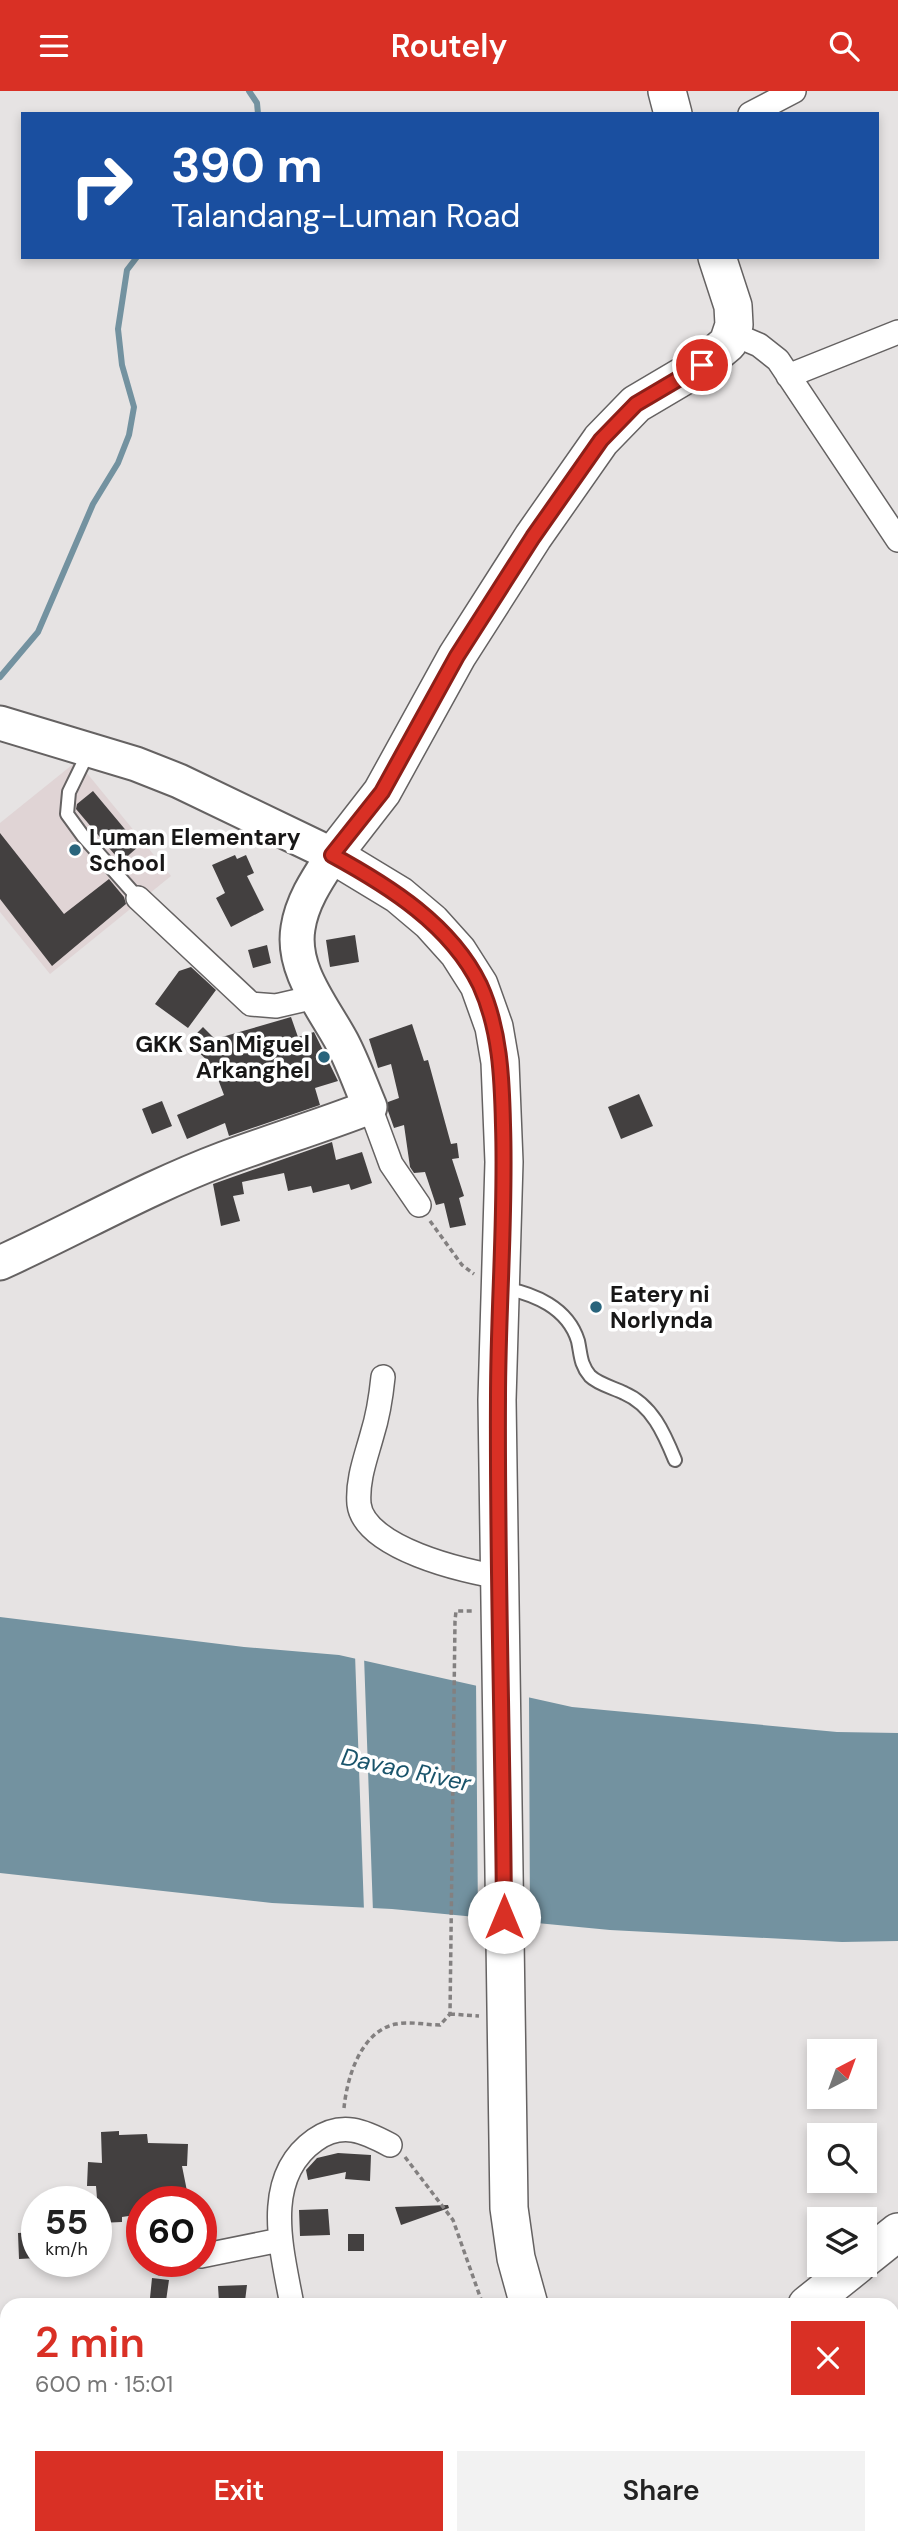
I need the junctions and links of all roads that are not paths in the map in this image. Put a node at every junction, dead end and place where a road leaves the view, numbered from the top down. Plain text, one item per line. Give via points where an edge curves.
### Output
1 (667, 91) edge
2 (794, 91) edge
3 (672, 112) edge
4 (754, 112) edge
5 (719, 259) edge
6 (898, 332) edge
7 (733, 334) junction
8 (788, 376) junction
9 (898, 540) edge
10 (0, 723) edge
11 (90, 750) junction
12 (332, 855) junction
13 (138, 898) joint
14 (315, 997) junction
15 (370, 1107) junction
16 (419, 1205) road end
17 (0, 1262) edge
18 (500, 1288) junction
19 (383, 1377) dead end
20 (675, 1460) dead end
21 (501, 1577) junction
22 (390, 2145) road end
23 (898, 2232) edge
24 (280, 2240) junction
25 (877, 2249) edge
26 (217, 2253) edge
27 (842, 2277) edge
28 (291, 2298) edge
29 (527, 2298) edge
30 (816, 2298) edge

1 - 3 main road
2 - 4 street
5 - 7 main road via 733,306
6 - 8 street
7 - 8 street via 768,351
7 - 12 main road via 720,352 702,365 636,404 601,440 463,646 382,792
8 - 9 street
10 - 11 street
11 - 12 street via 179,781
11 - 13 lane via 69,792 67,814
12 - 14 street via 310,893 297,931 299,958
12 - 18 main road via 398,895 431,922 458,951 479,985 500,1062 505,1162
13 - 14 street via 251,1004 276,1006
14 - 15 street via 343,1043
15 - 16 street via 391,1164
15 - 17 street via 223,1159
18 - 20 lane via 521,1291 560,1312 573,1327 581,1365 593,1379 633,1397 650,1412
18 - 21 main road
19 - 21 street via 380,1406 362,1469 359,1507 368,1522 410,1552 451,1568
21 - 29 main road via 509,2208
22 - 24 street via 345,2128 307,2145 285,2173
23 - 25 main road
24 - 26 street
24 - 28 street
27 - 30 main road

